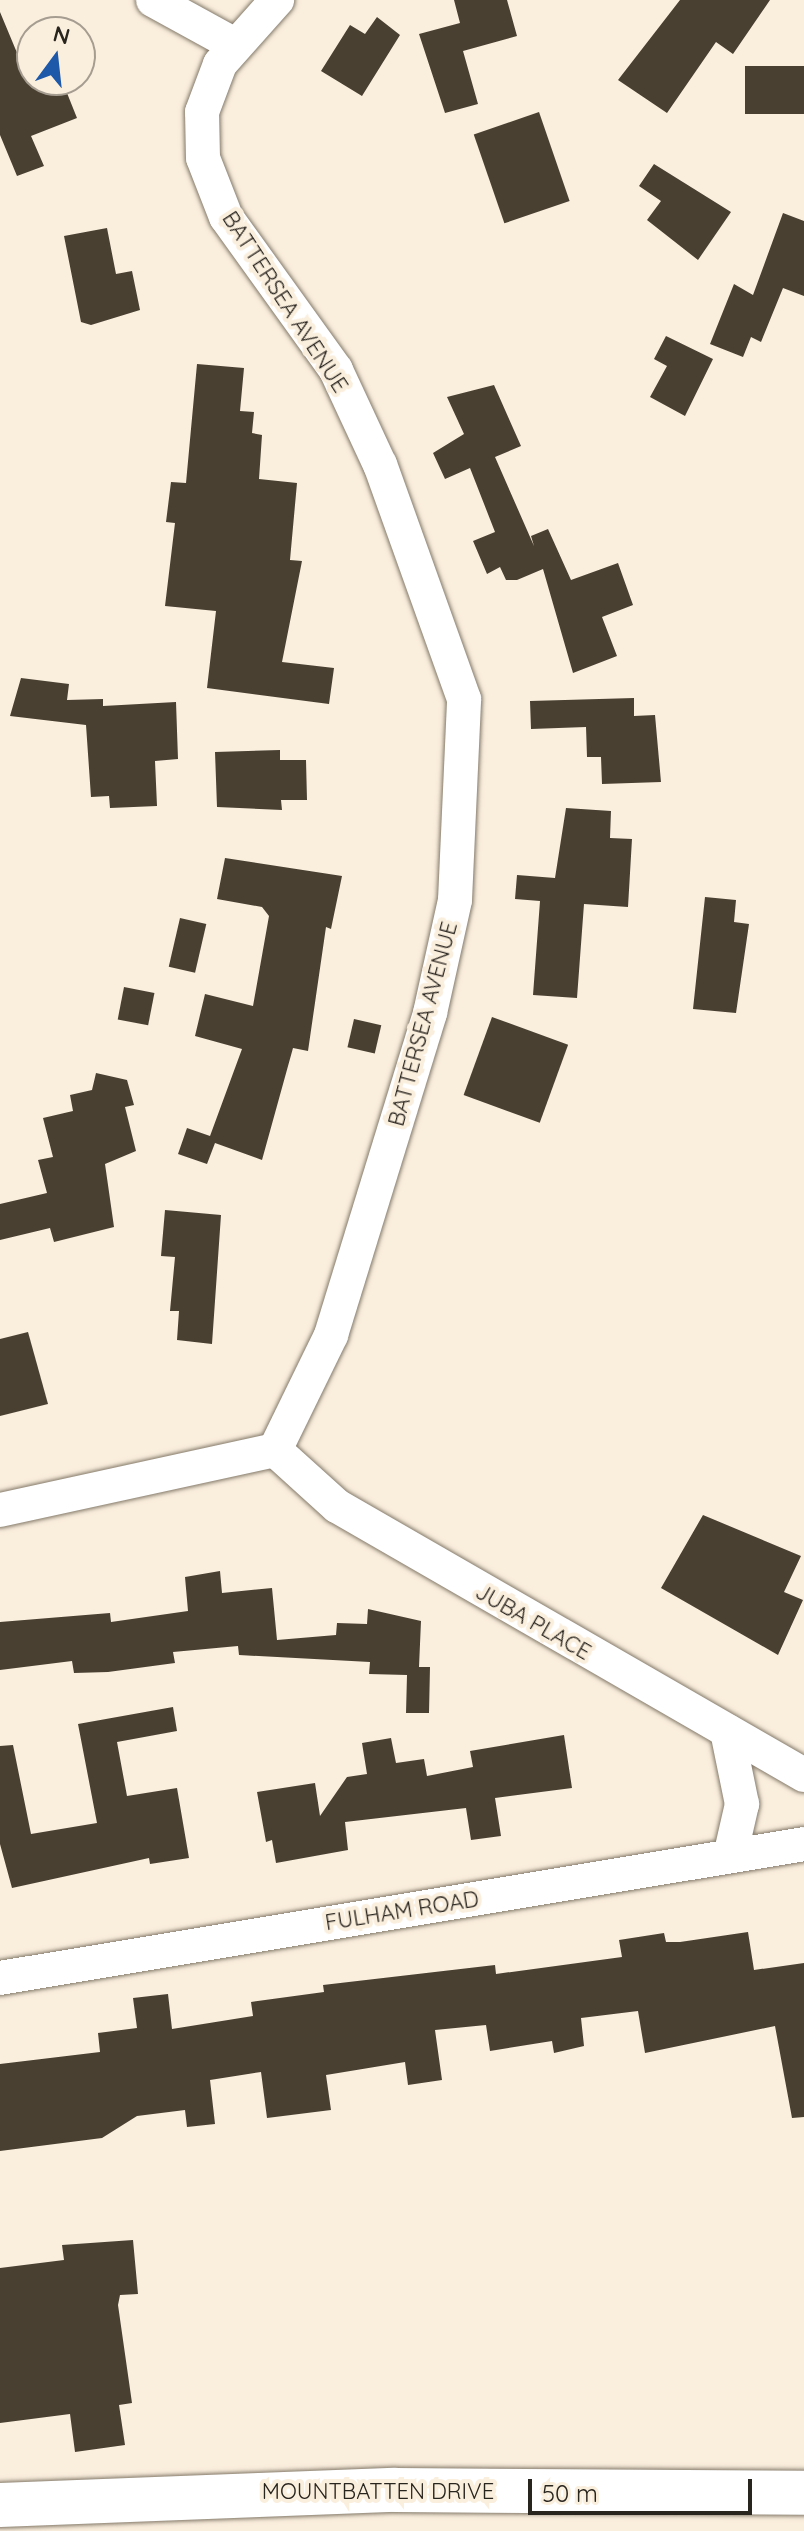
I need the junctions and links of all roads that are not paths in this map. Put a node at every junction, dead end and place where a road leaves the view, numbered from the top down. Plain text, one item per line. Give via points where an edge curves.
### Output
1 (153, 0) edge
2 (277, 0) edge
3 (235, 45) junction
4 (275, 1450) junction
5 (0, 1510) edge
6 (727, 1731) junction
7 (804, 1775) edge
8 (804, 1844) edge
9 (731, 1852) junction
10 (0, 1978) edge
11 (804, 2493) edge
12 (0, 2505) edge

1 - 3 street
2 - 3 street, BATTERSEA AVENUE
3 - 4 street, BATTERSEA AVENUE via 202,112 203,158 226,217 336,370 380,465 464,699 455,900 430,1013 331,1335
4 - 5 street
4 - 6 street, JUBA PLACE via 337,1506
6 - 7 street, JUBA PLACE
6 - 9 street via 742,1804
8 - 9 street, FULHAM ROAD
9 - 10 street, FULHAM ROAD
11 - 12 main road, MOUNTBATTEN DRIVE via 380,2490

